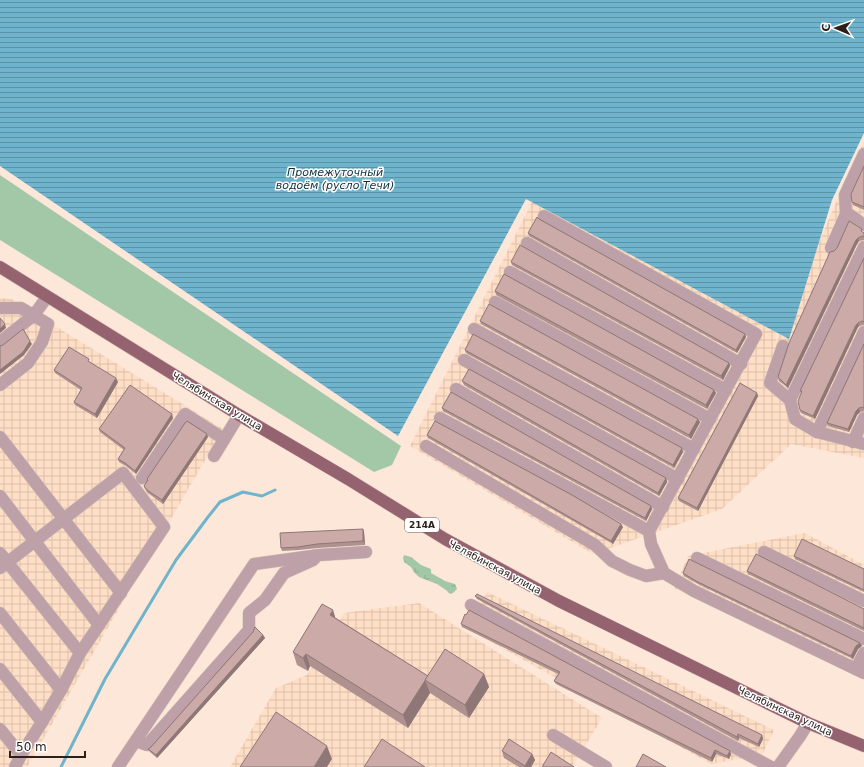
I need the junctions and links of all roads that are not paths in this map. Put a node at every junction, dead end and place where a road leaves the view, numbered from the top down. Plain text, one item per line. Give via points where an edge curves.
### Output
1 (864, 154) edge
2 (848, 215) junction
3 (864, 215) edge
4 (544, 216) dead end
5 (864, 225) edge
6 (526, 243) dead end
7 (864, 247) edge
8 (832, 248) dead end
9 (0, 267) edge
10 (510, 272) dead end
11 (47, 297) junction
12 (495, 302) dead end
13 (0, 308) edge
14 (34, 315) junction
15 (474, 329) dead end
16 (864, 332) edge
17 (0, 342) edge
18 (783, 346) dead end
19 (464, 360) dead end
20 (740, 364) junction
21 (0, 385) edge
22 (456, 389) dead end
23 (726, 390) junction
24 (790, 400) junction
25 (239, 414) junction
26 (440, 418) dead end
27 (864, 418) edge
28 (710, 419) junction
29 (817, 432) junction
30 (0, 438) edge
31 (224, 439) junction
32 (859, 443) edge
33 (426, 446) dead end
34 (694, 449) junction
35 (214, 456) dead end
36 (142, 478) dead end
37 (678, 479) junction
38 (0, 496) edge
39 (663, 507) junction
40 (64, 519) junction
41 (649, 531) junction
42 (35, 541) junction
43 (366, 552) dead end
44 (764, 552) dead end
45 (319, 554) junction
46 (698, 558) dead end
47 (2, 561) edge
48 (664, 573) junction
49 (121, 593) junction
50 (864, 601) edge
51 (471, 605) dead end
52 (0, 613) edge
53 (99, 625) junction
54 (864, 639) edge
55 (80, 653) junction
56 (864, 653) edge
57 (0, 669) edge
58 (860, 671) edge
59 (61, 690) junction
60 (42, 722) junction
61 (808, 723) junction
62 (0, 729) edge
63 (553, 735) dead end
64 (136, 742) junction
65 (864, 746) edge
66 (21, 755) junction
67 (15, 767) edge
68 (118, 767) edge
69 (606, 767) edge
70 (771, 767) edge
71 (778, 767) edge

1 - 2 lane via 845,195
2 - 3 lane
2 - 5 lane
2 - 8 lane
4 - 20 lane via 756,334
6 - 20 lane
7 - 24 lane
9 - 11 main road, Челябинская улица / 214А
10 - 23 lane
11 - 14 lane
11 - 25 main road, Челябинская улица / 214А
12 - 28 lane
13 - 14 lane via 21,308
14 - 17 lane
14 - 21 lane via 48,324 42,342 28,362
15 - 34 lane
16 - 29 lane
18 - 24 lane via 770,383
19 - 37 lane
20 - 23 lane
22 - 39 lane
23 - 28 lane
24 - 29 lane via 795,420
25 - 31 lane
25 - 61 main road, Челябинская улица / 214А via 452,543 558,601
26 - 41 lane
27 - 32 lane
28 - 34 lane
29 - 32 lane
30 - 40 lane
31 - 35 lane
31 - 36 lane via 185,414
33 - 48 lane via 595,545 612,560 630,570 646,576
34 - 37 lane
37 - 39 lane
38 - 42 lane
39 - 41 lane
40 - 42 lane
40 - 49 lane
40 - 49 lane via 123,473 128,479 164,526
41 - 48 lane via 651,544
42 - 47 lane
42 - 53 lane
43 - 45 lane
44 - 50 lane
45 - 64 lane via 313,560 284,573 266,600 249,613 249,630 147,745
45 - 64 lane via 254,564
46 - 54 lane
47 - 55 lane
48 - 58 lane via 694,591
49 - 53 lane
51 - 70 lane
52 - 59 lane
53 - 55 lane
55 - 59 lane
56 - 58 lane
57 - 60 lane
59 - 60 lane
60 - 66 lane
61 - 65 main road, Челябинская улица / 214А
61 - 71 lane
62 - 66 lane
63 - 69 lane
64 - 68 lane
66 - 67 lane

